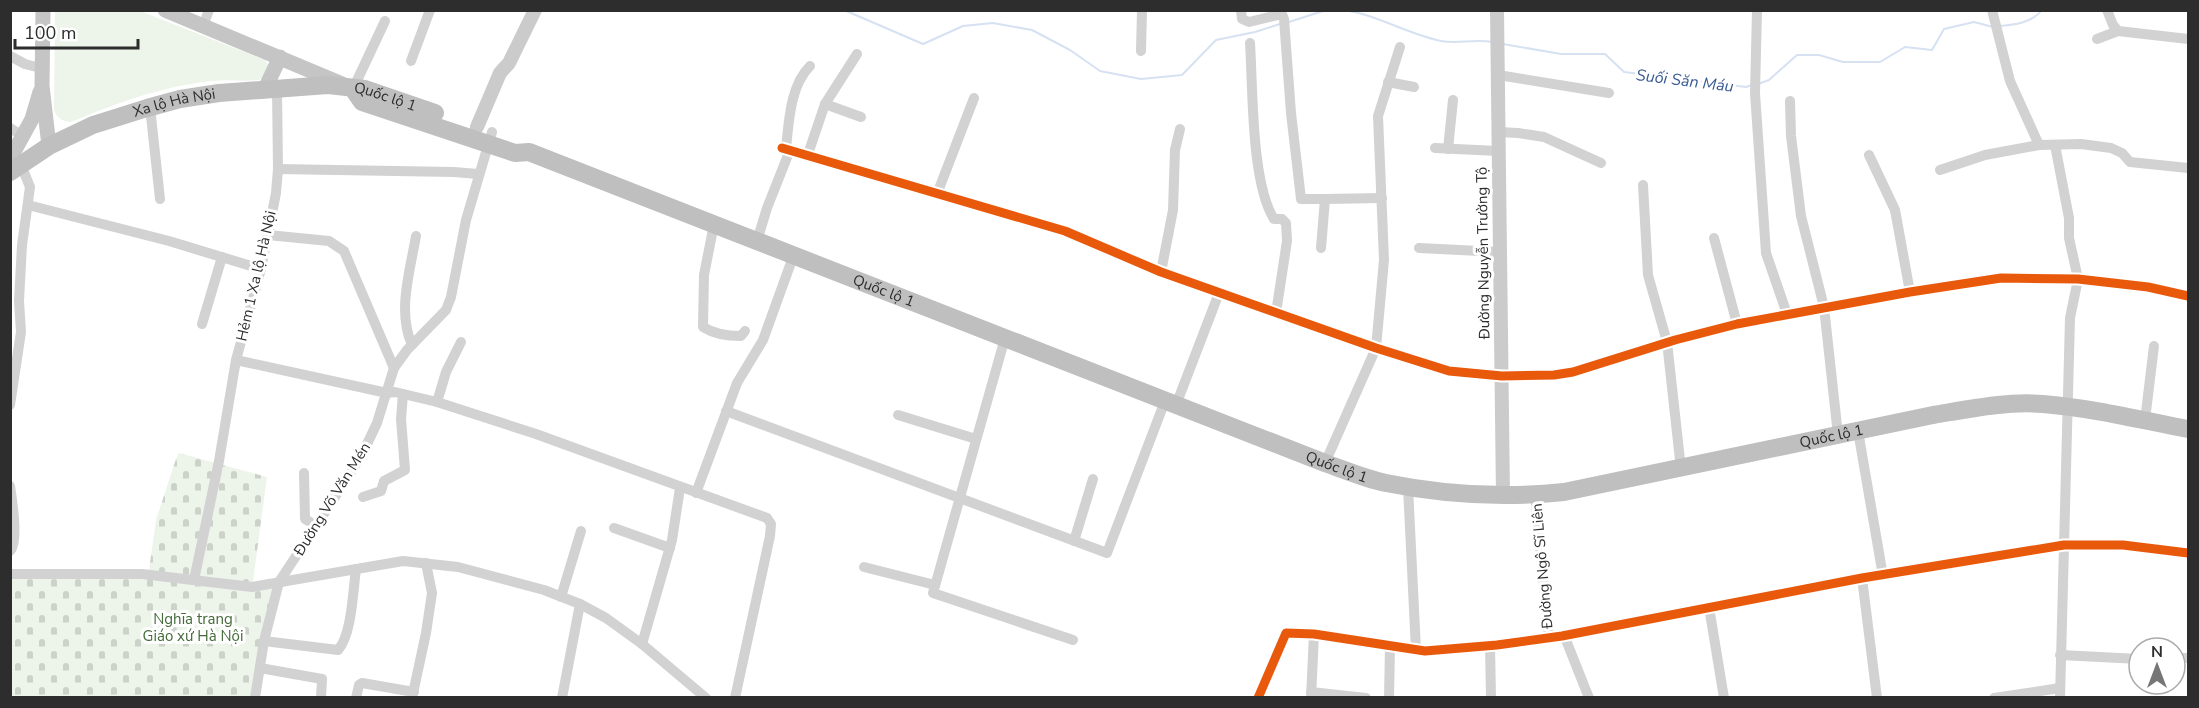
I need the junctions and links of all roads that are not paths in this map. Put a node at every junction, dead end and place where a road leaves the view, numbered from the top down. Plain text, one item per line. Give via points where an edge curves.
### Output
1 (165, 10) edge
2 (209, 10) edge
3 (430, 10) edge
4 (535, 10) edge
5 (1142, 10) edge
6 (1241, 10) edge
7 (1497, 10) edge
8 (1756, 10) edge
9 (2107, 10) edge
10 (42, 12) edge
11 (1285, 18) edge
12 (385, 21) dead end
13 (1995, 21) edge
14 (203, 26) junction
15 (2118, 31) junction
16 (2097, 39) dead end
17 (2188, 39) edge
18 (1250, 44) dead end
19 (1400, 47) dead end
20 (1141, 51) dead end
21 (857, 54) dead end
22 (10, 56) edge
23 (280, 57) junction
24 (411, 61) dead end
25 (810, 66) dead end
26 (44, 69) junction
27 (1498, 75) junction
28 (1388, 82) junction
29 (42, 86) junction
30 (1414, 87) dead end
31 (352, 89) junction
32 (271, 90) junction
33 (1609, 93) dead end
34 (974, 98) dead end
35 (1453, 100) dead end
36 (1790, 101) dead end
37 (825, 104) junction
38 (150, 107) junction
39 (861, 117) dead end
40 (1180, 129) dead end
41 (17, 132) edge
42 (1498, 132) junction
43 (482, 135) junction
44 (2039, 145) junction
45 (2055, 145) junction
46 (49, 146) junction
47 (1435, 148) dead end
48 (786, 149) junction
49 (1448, 149) junction
50 (1498, 152) junction
51 (808, 154) junction
52 (1869, 154) dead end
53 (1601, 163) dead end
54 (14, 166) edge
55 (2188, 168) edge
56 (278, 169) junction
57 (1940, 170) dead end
58 (478, 174) junction
59 (1643, 185) dead end
60 (938, 194) junction
61 (1382, 198) junction
62 (160, 200) dead end
63 (1325, 200) junction
64 (28, 205) junction
65 (714, 224) junction
66 (268, 235) junction
67 (416, 236) dead end
68 (1714, 238) dead end
69 (757, 241) junction
70 (1321, 248) dead end
71 (1419, 248) dead end
72 (1500, 252) junction
73 (222, 257) junction
74 (794, 257) junction
75 (261, 269) junction
76 (1161, 272) junction
77 (2078, 279) junction
78 (1910, 292) junction
79 (1220, 293) junction
80 (2188, 296) edge
81 (1824, 307) junction
82 (1276, 313) junction
83 (1787, 315) junction
84 (202, 324) dead end
85 (1737, 324) junction
86 (745, 331) dead end
87 (1005, 338) junction
88 (461, 342) dead end
89 (1667, 342) junction
90 (412, 345) junction
91 (2154, 346) dead end
92 (1376, 348) junction
93 (236, 360) junction
94 (394, 368) junction
95 (1502, 376) junction
96 (387, 393) junction
97 (403, 394) junction
98 (437, 402) junction
99 (1170, 403) junction
100 (10, 405) edge
101 (2068, 407) junction
102 (726, 411) junction
103 (898, 415) dead end
104 (2145, 420) junction
105 (2188, 429) edge
106 (1858, 431) junction
107 (1838, 435) junction
108 (976, 439) junction
109 (1325, 463) junction
110 (1681, 469) junction
111 (304, 474) dead end
112 (1093, 479) dead end
113 (10, 486) edge
114 (1408, 487) junction
115 (680, 488) junction
116 (696, 493) junction
117 (1535, 494) junction
118 (1503, 496) junction
119 (363, 497) dead end
120 (960, 499) junction
121 (315, 525) junction
122 (614, 528) dead end
123 (581, 531) dead end
124 (1074, 541) junction
125 (2064, 545) junction
126 (670, 548) junction
127 (10, 551) edge
128 (2188, 553) edge
129 (426, 563) junction
130 (864, 567) dead end
131 (356, 569) junction
132 (10, 573) edge
133 (1883, 576) junction
134 (1862, 578) junction
135 (194, 580) junction
136 (279, 582) junction
137 (935, 585) junction
138 (561, 597) junction
139 (580, 604) junction
140 (1709, 608) junction
141 (1314, 634) junction
142 (1564, 635) junction
143 (1549, 637) junction
144 (1073, 640) dead end
145 (264, 641) junction
146 (642, 644) junction
147 (1490, 645) junction
148 (1390, 646) junction
149 (1416, 650) junction
150 (2060, 655) junction
151 (2127, 658) edge
152 (260, 668) junction
153 (2060, 693) edge
154 (413, 694) edge
155 (1311, 695) edge
156 (255, 698) edge
157 (321, 698) edge
158 (356, 698) edge
159 (562, 698) edge
160 (706, 698) edge
161 (735, 698) edge
162 (1258, 698) edge
163 (1366, 698) edge
164 (1389, 698) edge
165 (1491, 698) edge
166 (1589, 698) edge
167 (1724, 698) edge
168 (1877, 698) edge
169 (1994, 698) edge

1 - 14 main road
2 - 14 street
3 - 24 street
4 - 43 main road via 509,63 500,73
5 - 20 street
6 - 11 street via 1242,19 1249,22
7 - 27 main road, Đường Nguyễn Trường Tộ
8 - 83 street via 1755,93 1767,253
9 - 15 street
10 - 26 main road
11 - 63 street via 1301,200
12 - 31 street
13 - 44 street via 2010,81
14 - 23 main road
15 - 16 street
15 - 17 street
18 - 82 street via 1258,169 1269,211 1274,219 1286,223 1287,242
19 - 28 street
21 - 37 street
22 - 26 street
23 - 31 main road
23 - 32 main road
25 - 48 street via 797,86
26 - 29 main road
27 - 33 street
27 - 42 main road, Đường Nguyễn Trường Tộ
28 - 30 street
28 - 61 street via 1378,116
29 - 41 main road via 32,119
29 - 46 main road
31 - 32 highway, Xa lộ Hà Nội via 328,85
31 - 43 highway, Quốc lộ 1 via 362,102
32 - 38 highway, Xa lộ Hà Nội via 219,93
32 - 56 street, Hẻm 1 Xa lộ Hà Nội
34 - 60 street
35 - 49 street
36 - 81 street via 1801,216
37 - 39 street
37 - 51 street
38 - 46 highway, Xa lộ Hà Nội via 93,125
38 - 62 street
40 - 76 street via 1174,156 1173,210
41 - 54 main road
42 - 50 main road, Đường Nguyễn Trường Tộ
42 - 53 street via 1544,137
43 - 58 street, Đường Võ Văn Mén
43 - 65 highway, Quốc lộ 1 via 515,153 529,152
44 - 45 street
44 - 57 street via 1984,155
45 - 55 street via 2111,148 2130,162
45 - 77 street
46 - 54 highway, Xa lộ Hà Nội
47 - 49 street
48 - 51 street
48 - 69 street
49 - 50 street
50 - 72 main road, Đường Nguyễn Trường Tộ
51 - 60 street
52 - 78 street via 1895,210
54 - 64 street via 30,187
56 - 58 street
56 - 66 street, Hẻm 1 Xa lộ Hà Nội
58 - 90 street, Đường Võ Văn Mén via 446,310
59 - 89 street via 1648,275
60 - 76 street via 1065,231
61 - 63 street
61 - 92 street via 1384,260
63 - 70 street
64 - 73 street
64 - 100 street via 22,245 21,332
65 - 69 highway, Quốc lộ 1
65 - 86 street via 704,275 703,327 732,336 741,336
66 - 75 street, Hẻm 1 Xa lộ Hà Nội
66 - 94 street via 329,241 344,251
67 - 90 street via 405,318
68 - 85 street
69 - 74 highway, Quốc lộ 1
71 - 72 street
72 - 95 main road, Đường Nguyễn Trường Tộ
73 - 75 street
73 - 84 street
74 - 87 highway, Quốc lộ 1
74 - 102 street via 763,340 737,383
75 - 93 street, Hẻm 1 Xa lộ Hà Nội
76 - 79 street
77 - 78 street via 2001,278
77 - 80 street
77 - 101 street via 2070,318
78 - 81 street
79 - 82 street
79 - 99 street
81 - 83 street
81 - 107 street
82 - 92 street
83 - 85 street
85 - 89 street
87 - 99 highway, Quốc lộ 1
87 - 108 street
88 - 98 street
89 - 95 street via 1573,372
89 - 110 street
90 - 94 street, Đường Võ Văn Mén
91 - 104 street
92 - 95 street via 1449,371
92 - 109 street
93 - 96 street
93 - 135 street, Hẻm 1 Xa lộ Hà Nội
94 - 96 street, Đường Võ Văn Mén
95 - 118 main road, Đường Nguyễn Trường Tộ
96 - 97 street
96 - 121 street, Đường Võ Văn Mén via 368,442
97 - 98 street
97 - 119 street via 405,470 384,481 381,490
98 - 115 street
99 - 109 highway, Quốc lộ 1
99 - 124 street via 1107,553
101 - 104 highway, Quốc lộ 1
101 - 106 highway, Quốc lộ 1 via 1981,407
101 - 125 street
102 - 116 street
102 - 120 street
103 - 108 street
104 - 105 highway, Quốc lộ 1
106 - 107 highway, Quốc lộ 1
106 - 133 street
107 - 110 highway, Quốc lộ 1
108 - 120 street
109 - 114 highway, Quốc lộ 1
110 - 117 highway, Quốc lộ 1
111 - 121 street via 305,519
112 - 124 street
113 - 127 street via 15,538
114 - 118 highway, Quốc lộ 1
114 - 149 street
115 - 116 street
115 - 126 street
116 - 161 street via 757,513 771,524
117 - 118 highway, Quốc lộ 1
117 - 143 street, Đường Ngô Sĩ Liên
120 - 124 street
120 - 137 street
121 - 136 street, Đường Võ Văn Mén
122 - 126 street
123 - 138 street
125 - 128 street via 2123,545
125 - 133 street
125 - 150 street
126 - 146 street
129 - 131 street via 403,561
129 - 138 street via 458,567
129 - 154 street via 432,593
130 - 137 street
131 - 136 street
131 - 145 street via 347,629 338,650
132 - 135 street via 142,574
133 - 134 street
134 - 140 street
134 - 168 street
135 - 136 street via 252,587
136 - 145 street, Đường Võ Văn Mén
137 - 144 street via 933,594
138 - 139 street
139 - 146 street
139 - 159 street
140 - 142 street
140 - 167 street
141 - 148 street
141 - 155 street
141 - 162 street via 1286,633
142 - 143 street
142 - 166 street, Đường Ngô Sĩ Liên
143 - 147 street
145 - 152 street, Đường Võ Văn Mén
146 - 160 street
147 - 149 street
147 - 165 street
148 - 149 street
148 - 164 street
150 - 151 street
150 - 153 street
152 - 156 street, Đường Võ Văn Mén
152 - 157 street via 322,679
153 - 169 street
154 - 158 street via 362,684
155 - 163 street

